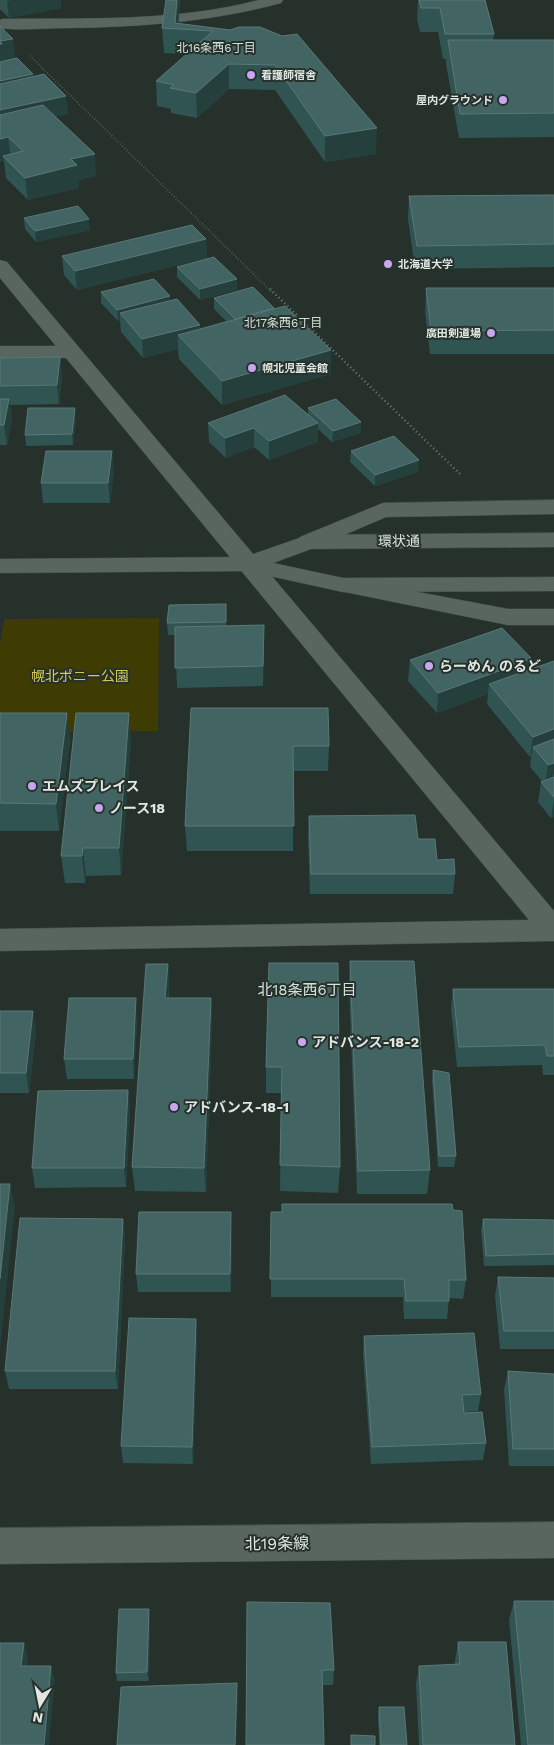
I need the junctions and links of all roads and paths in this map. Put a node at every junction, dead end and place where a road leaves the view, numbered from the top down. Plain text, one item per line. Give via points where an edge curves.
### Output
1 (276, 0) edge
2 (3, 27) edge
3 (0, 266) edge
4 (0, 352) edge
5 (71, 352) junction
6 (463, 477) dead end
7 (554, 507) edge
8 (554, 540) edge
9 (308, 542) junction
10 (247, 564) junction
11 (0, 566) edge
12 (554, 584) edge
13 (343, 585) junction
14 (554, 617) edge
15 (554, 930) edge
16 (0, 940) edge
17 (554, 1540) edge
18 (0, 1546) edge

1 - 2 street via 248,9 160,20
2 - 6 path
3 - 5 street
4 - 5 street
5 - 10 street
7 - 9 street via 383,510
8 - 9 street, 環状通
9 - 10 street, 環状通
10 - 11 street, 環状通
10 - 13 street, 環状通
10 - 15 street
12 - 13 street, 環状通
13 - 14 street via 508,617
15 - 16 street
17 - 18 street, 北19条線

